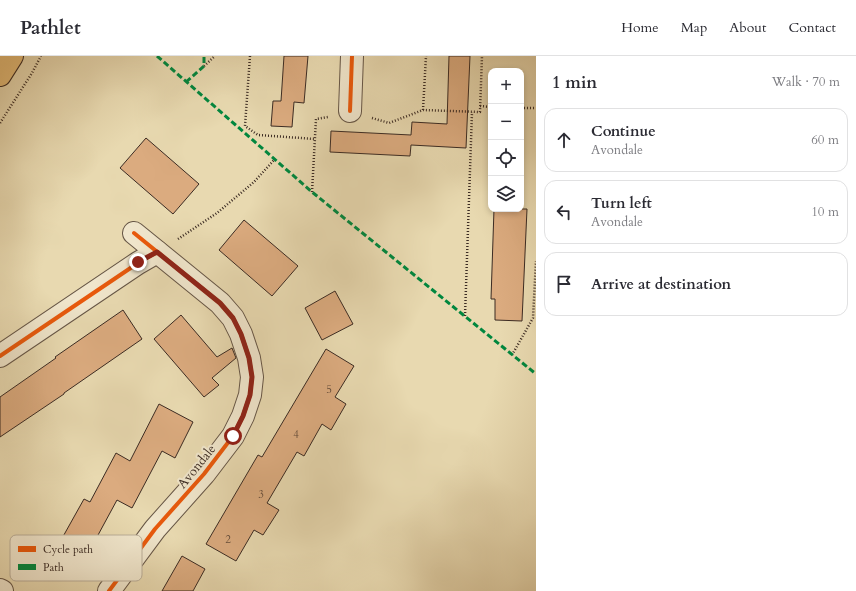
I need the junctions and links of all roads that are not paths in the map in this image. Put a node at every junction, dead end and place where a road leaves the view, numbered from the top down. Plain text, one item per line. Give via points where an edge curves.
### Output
1 (12, 56) edge
2 (352, 56) edge
3 (0, 75) edge
4 (350, 111) road end
5 (134, 233) dead end
6 (157, 252) junction
7 (0, 356) edge
8 (142, 547) edge
9 (116, 581) edge
10 (109, 591) edge

1 - 3 main road
2 - 4 street
5 - 6 street, Avondale
6 - 7 street via 138,262
6 - 8 street, Avondale via 220,303 233,318 249,358 252,377 250,395 233,436
9 - 10 street, Avondale

